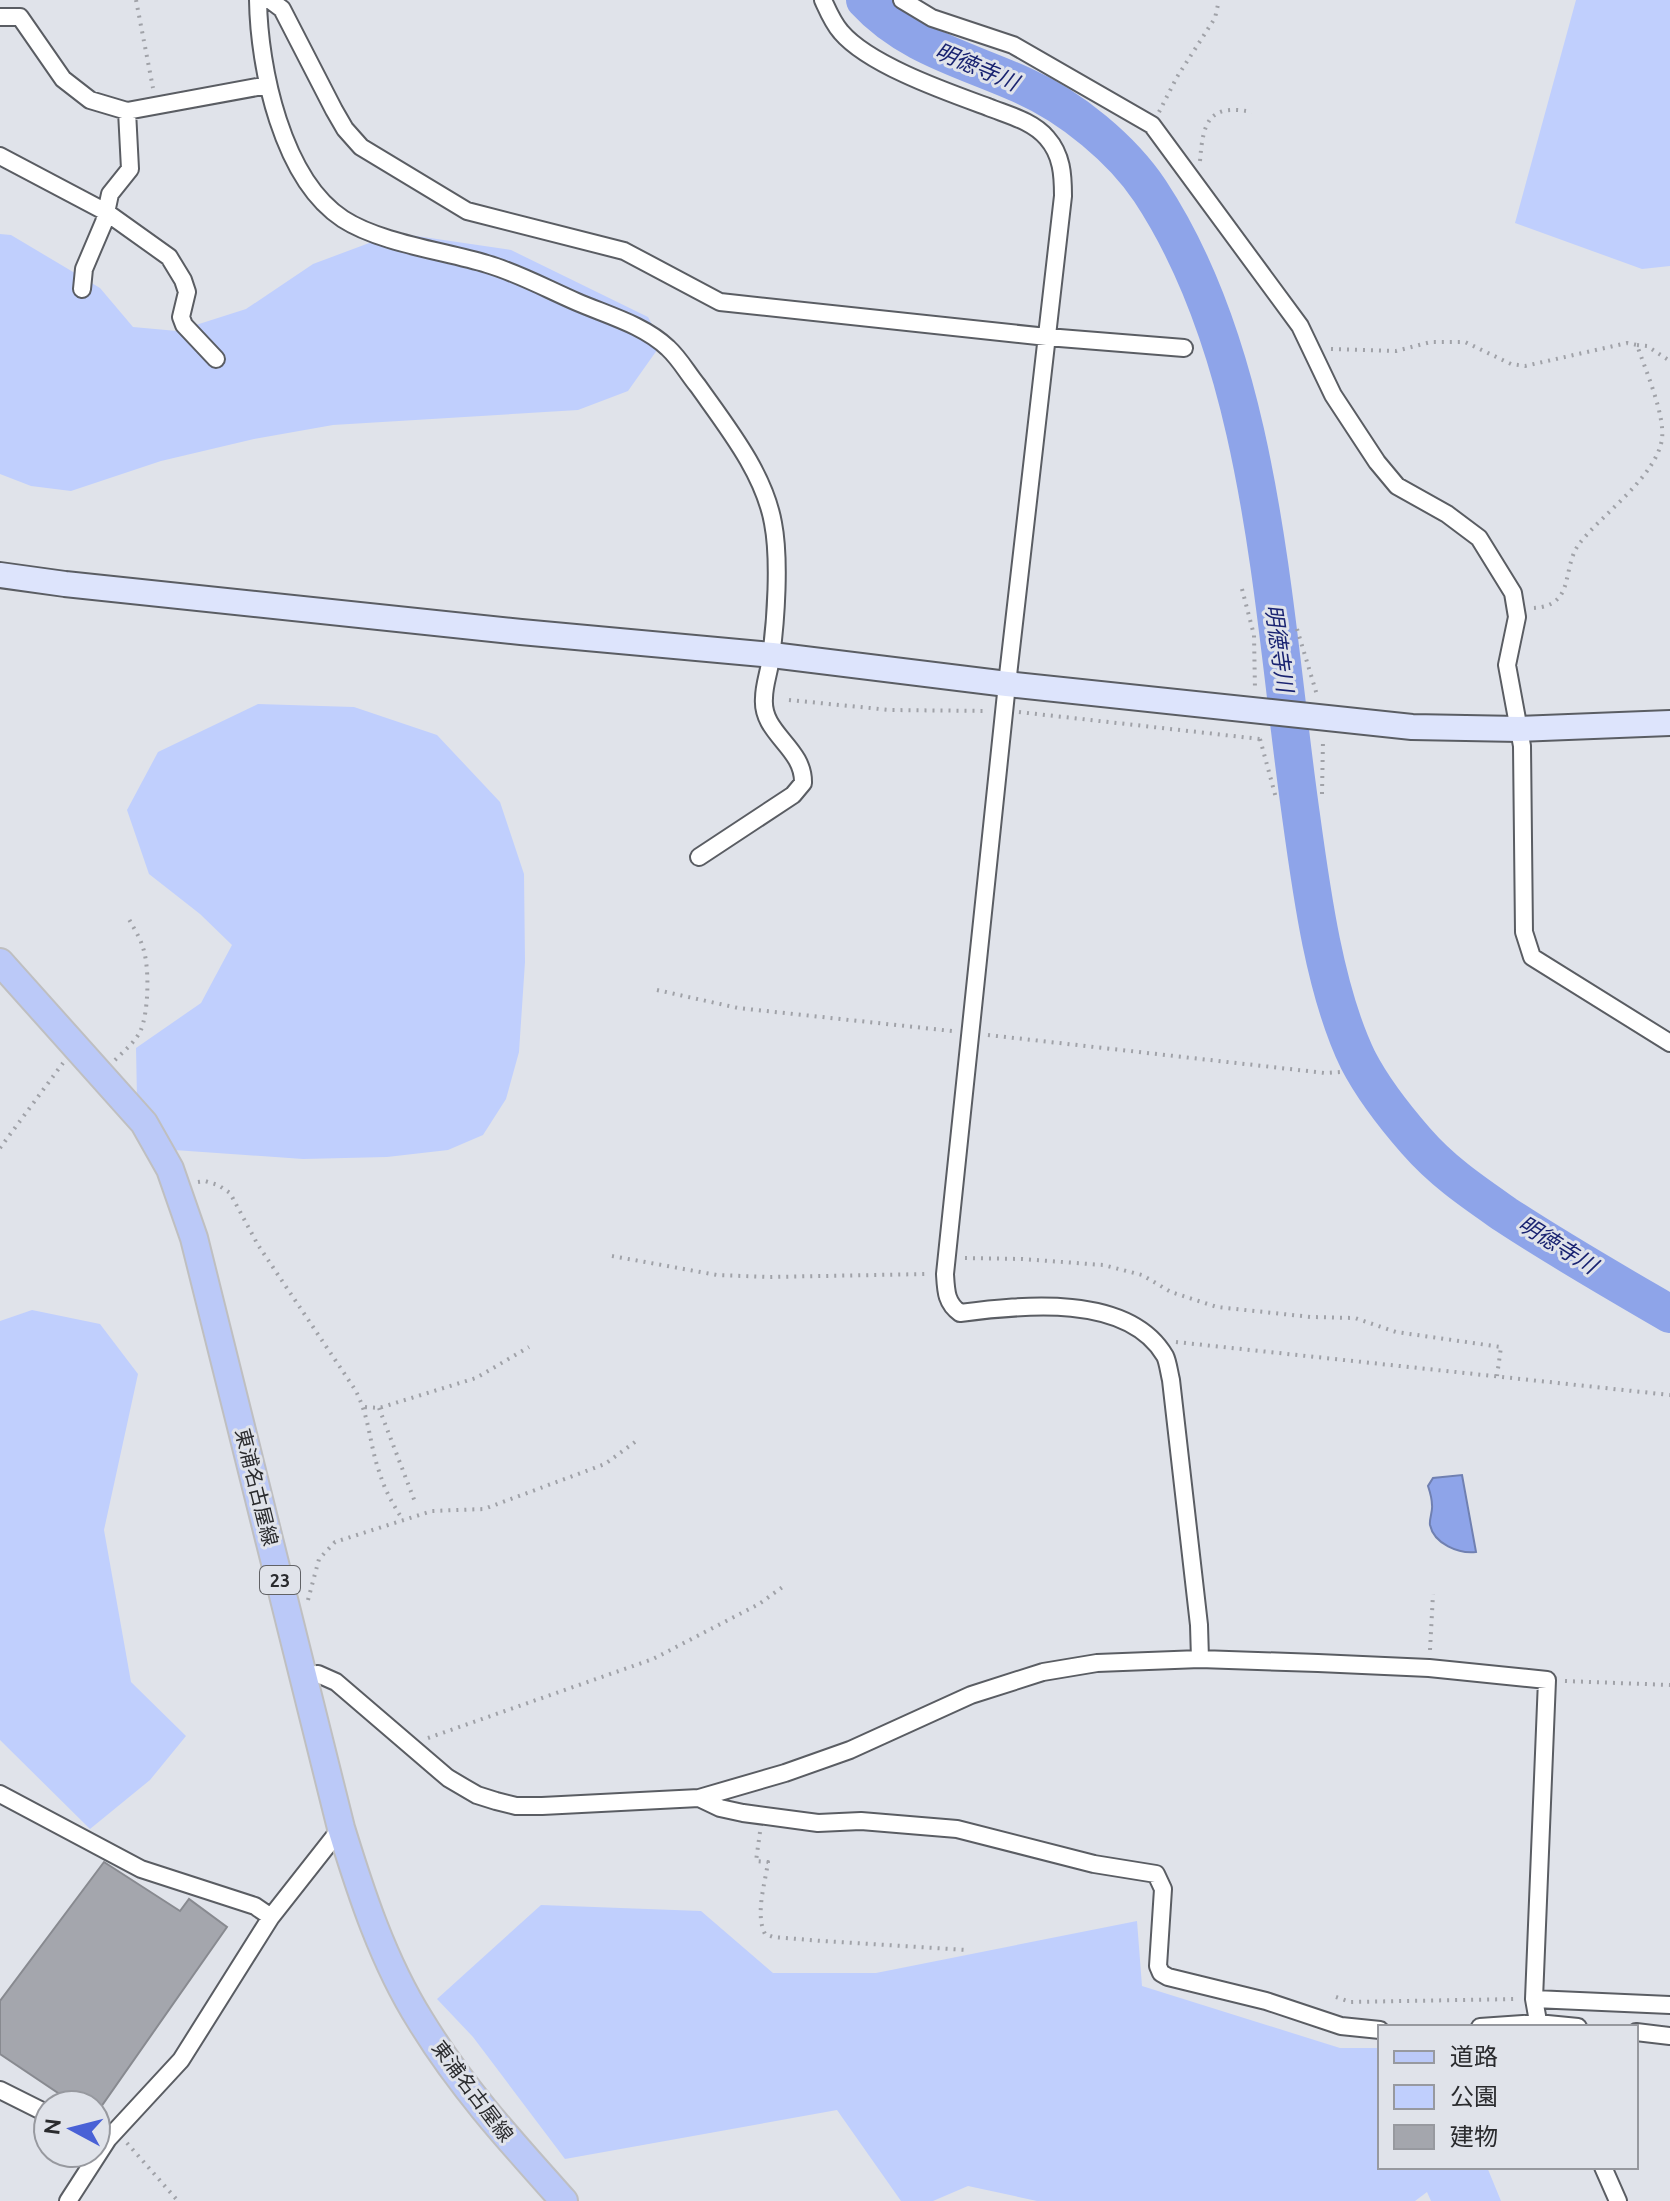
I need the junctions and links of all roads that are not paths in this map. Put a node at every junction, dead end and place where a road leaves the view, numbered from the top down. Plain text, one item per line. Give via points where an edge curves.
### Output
1 (258, 0) edge
2 (270, 0) edge
3 (823, 0) edge
4 (902, 0) edge
5 (0, 17) edge
6 (268, 85) junction
7 (127, 111) junction
8 (0, 156) edge
9 (106, 212) junction
10 (82, 289) dead end
11 (1047, 337) junction
12 (1184, 348) dead end
13 (216, 359) dead end
14 (0, 575) edge
15 (772, 655) junction
16 (1007, 684) junction
17 (1670, 723) edge
18 (1519, 729) junction
19 (699, 857) dead end
20 (0, 962) edge
21 (1670, 1043) edge
22 (1200, 1659) junction
23 (303, 1675) junction
24 (0, 1794) edge
25 (699, 1798) junction
26 (341, 1828) junction
27 (271, 1917) junction
28 (1534, 1999) junction
29 (1670, 2005) edge
30 (1538, 2025) edge
31 (1378, 2030) edge
32 (1638, 2032) edge
33 (1670, 2036) edge
34 (0, 2090) edge
35 (32, 2106) edge
36 (112, 2129) edge
37 (87, 2169) edge
38 (1604, 2169) edge
39 (68, 2201) edge
40 (564, 2201) edge
41 (1618, 2201) edge

1 - 6 street
2 - 11 street via 282,9 334,110 361,147 467,211 624,251 720,302
3 - 11 street via 840,32 872,55 904,74 1020,119 1049,139 1063,172 1063,196
4 - 18 street via 932,18 1013,45 1152,125 1300,326 1333,395 1377,462 1397,486 1479,538 1513,593 1517,617 1507,665
5 - 7 street via 20,17 63,79 90,100
6 - 7 street
6 - 15 street via 298,164 342,218 369,232 501,269 668,347 715,410 767,500 776,543
7 - 9 street via 130,169 110,194
8 - 9 street
9 - 10 street via 84,269
9 - 13 street via 169,257 187,292 184,325
11 - 12 street
11 - 16 street
14 - 15 street
15 - 16 street
15 - 19 street via 764,711 798,758 803,783
16 - 18 street via 1412,727
16 - 22 street via 946,1293 960,1313 1021,1306 1119,1317 1146,1335 1165,1357
17 - 18 street
18 - 21 street via 1524,932 1532,957
20 - 23 main road, 東浦名古屋線 / 23 via 144,1123 170,1169 194,1238
22 - 25 street via 1097,1663 1043,1672 971,1695 850,1750
22 - 28 street via 1429,1668 1547,1680
23 - 25 street via 318,1674 336,1682 448,1778 477,1795 516,1806
23 - 26 main road, 東浦名古屋線 / 23
24 - 27 street via 141,1869 255,1906
25 - 31 street via 720,1808 818,1823 957,1829 1080,1861 1156,1874 1163,1889 1161,1973 1341,2026
26 - 27 street
26 - 40 main road, 東浦名古屋線 / 23 via 363,1902 419,2018 467,2089
27 - 36 street via 181,2060
28 - 29 street
28 - 30 street
32 - 33 street
34 - 35 street
37 - 39 street
38 - 41 street

